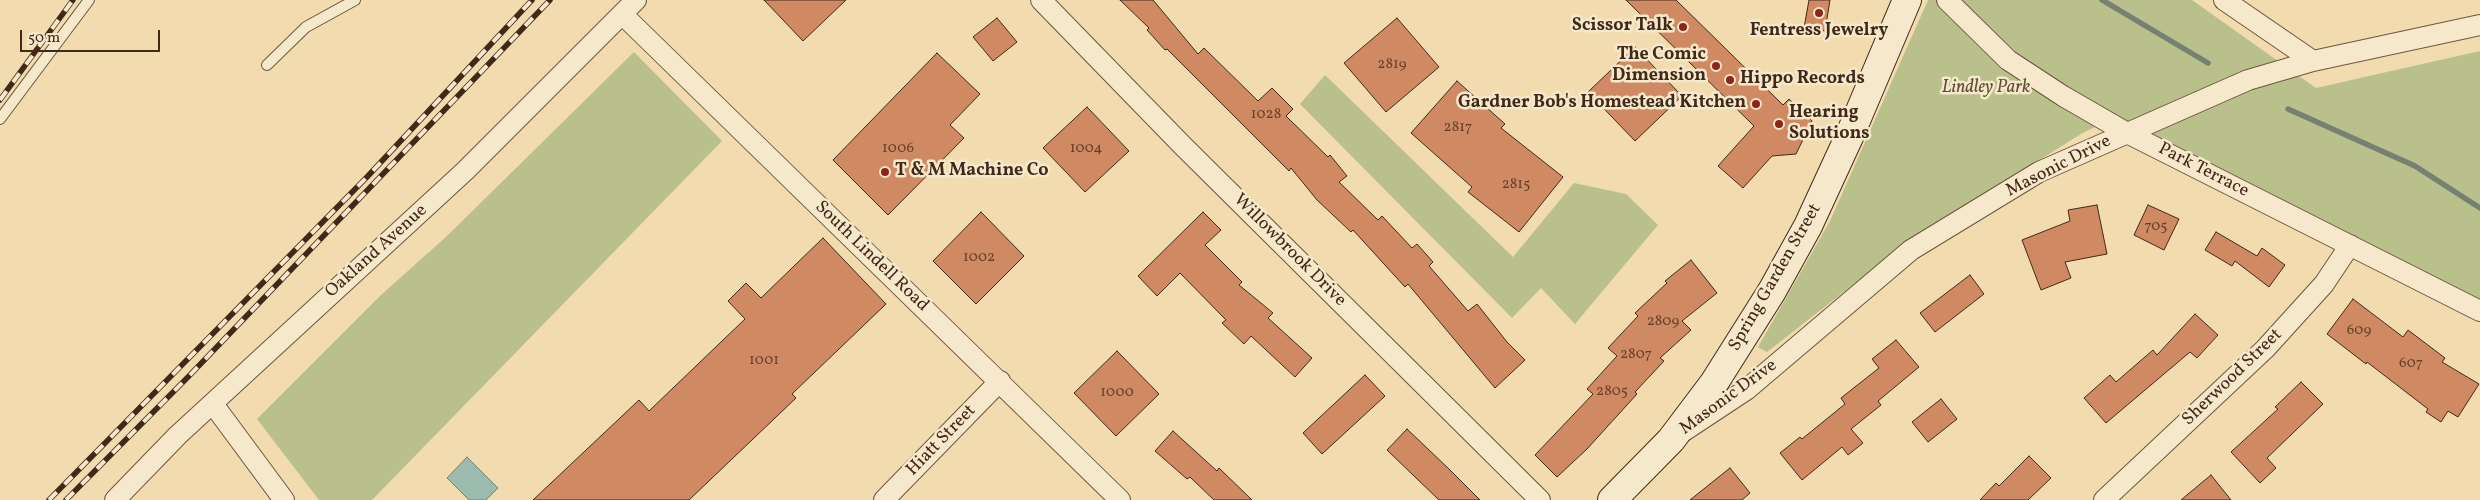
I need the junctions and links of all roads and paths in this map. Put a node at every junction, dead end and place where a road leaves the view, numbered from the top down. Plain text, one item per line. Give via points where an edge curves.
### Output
1 (88, 0) edge
2 (355, 0) edge
3 (1041, 0) edge
4 (1907, 0) edge
5 (1947, 0) edge
6 (2224, 0) edge
7 (629, 7) edge
8 (2480, 25) edge
9 (2313, 61) junction
10 (267, 65) dead end
11 (0, 119) edge
12 (2127, 133) junction
13 (2350, 245) junction
14 (2480, 311) edge
15 (1000, 381) junction
16 (213, 404) junction
17 (1671, 440) junction
18 (115, 500) edge
19 (284, 500) edge
20 (884, 500) edge
21 (1120, 500) edge
22 (1540, 500) edge
23 (1612, 500) edge
24 (2104, 500) edge

1 - 11 lane
2 - 10 lane via 306,27
3 - 22 street, Willowbrook Drive via 1183,146
4 - 17 main road, Spring Garden Street via 1850,137 1808,226 1772,291 1714,383
5 - 12 street, Park Terrace via 2008,60
6 - 9 street
7 - 15 street, South Lindell Road
7 - 16 street, Oakland Avenue via 465,172
8 - 9 street, Masonic Drive
9 - 12 street, Masonic Drive via 2248,80
12 - 13 street, Park Terrace
12 - 17 street, Masonic Drive via 2039,172 1911,250 1746,390
13 - 14 street, Park Terrace
13 - 24 street, Sherwood Street via 2324,284 2265,349
15 - 20 street, Hiatt Street
15 - 21 street, South Lindell Road
16 - 18 street, Oakland Avenue
16 - 19 street
17 - 23 main road, Spring Garden Street

